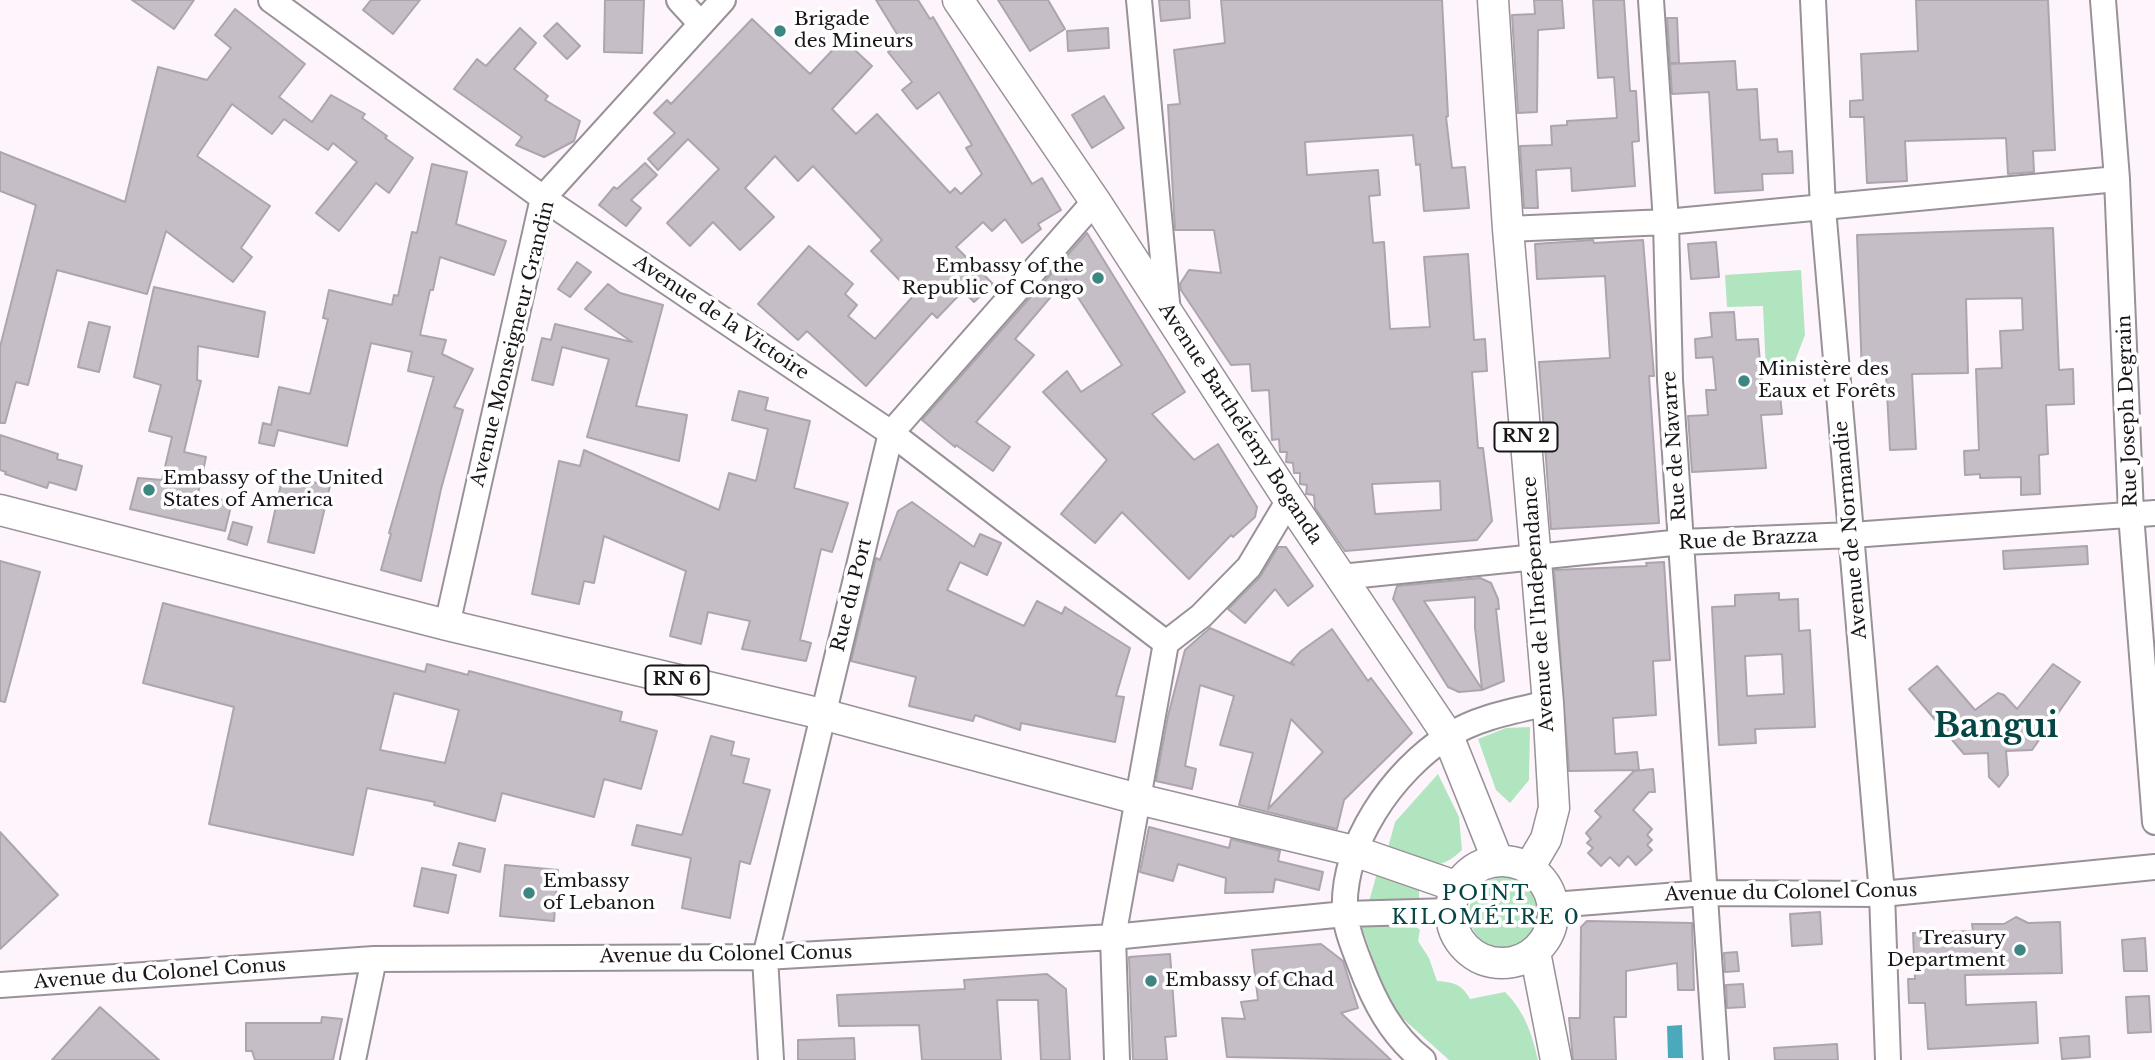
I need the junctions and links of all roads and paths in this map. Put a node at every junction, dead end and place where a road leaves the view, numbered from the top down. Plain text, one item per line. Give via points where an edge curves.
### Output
1 (271, 0) edge
2 (679, 0) edge
3 (723, 0) edge
4 (958, 0) edge
5 (1139, 0) edge
6 (1493, 0) edge
7 (1651, 0) edge
8 (1813, 0) edge
9 (2103, 0) edge
10 (700, 23) junction
11 (2117, 179) junction
12 (544, 198) junction
13 (1095, 201) junction
14 (1823, 208) junction
15 (1666, 222) junction
16 (1508, 229) junction
17 (1168, 317) junction
18 (891, 433) junction
19 (1289, 500) junction
20 (0, 510) edge
21 (2143, 514) edge
22 (1852, 535) junction
23 (1682, 542) junction
24 (1537, 558) junction
25 (1341, 577) junction
26 (447, 625) junction
27 (1166, 643) junction
28 (1548, 702) junction
29 (822, 715) junction
30 (1448, 736) junction
31 (1138, 799) junction
32 (2155, 822) edge
33 (1354, 851) junction
34 (1498, 861) junction
35 (2155, 867) edge
36 (1529, 869) junction
37 (1706, 893) junction
38 (1882, 894) junction
39 (1455, 899) junction
40 (1553, 905) junction
41 (1345, 914) junction
42 (1113, 937) junction
43 (1535, 952) junction
44 (765, 957) junction
45 (374, 959) junction
46 (0, 985) edge
47 (353, 1060) edge
48 (771, 1060) edge
49 (1117, 1060) edge
50 (1423, 1060) edge
51 (1556, 1060) edge
52 (1716, 1060) edge
53 (1888, 1060) edge

1 - 12 street, Avenue de la Victoire
2 - 10 street
3 - 10 street, Avenue Monseigneur Grandin
4 - 13 main road, Avenue Barthélémy Boganda
5 - 17 street
6 - 16 main road, Avenue de l'Indépendance / RN 2
7 - 15 street, Rue de Navarre
8 - 14 street, Avenue de Normandie
9 - 11 street, Rue Joseph Degrain
10 - 12 street, Avenue Monseigneur Grandin
11 - 14 street
11 - 21 street, Rue Joseph Degrain
12 - 18 street, Avenue de la Victoire
12 - 26 street, Avenue Monseigneur Grandin
13 - 17 main road, Avenue Barthélémy Boganda
13 - 18 street, Rue du Port
14 - 15 street
14 - 22 street, Avenue de Normandie
15 - 16 street
15 - 23 street, Rue de Navarre
16 - 24 main road, Avenue de l'Indépendance / RN 2
17 - 19 main road, Avenue Barthélémy Boganda
18 - 27 street, Avenue de la Victoire
18 - 29 street, Rue du Port
19 - 25 main road, Avenue Barthélémy Boganda
19 - 27 street via 1249,567
20 - 26 main road, RN 6
21 - 22 street, Rue de Brazza
21 - 32 street, Rue Joseph Degrain
22 - 23 street, Rue de Brazza
22 - 38 street, Avenue de Normandie
23 - 24 street, Rue de Brazza
23 - 37 street, Rue de Navarre
24 - 25 street, Rue de Brazza
24 - 28 main road, Avenue de l'Indépendance / RN 2
25 - 30 main road, Avenue Barthélémy Boganda
26 - 29 main road, RN 6
27 - 31 street
28 - 30 street via 1486,718
28 - 36 main road, Avenue de l'Indépendance / RN 2 via 1554,808 1546,838
29 - 31 main road, RN 6
29 - 44 street, Rue du Port
30 - 33 street via 1385,797
30 - 34 main road, Avenue Barthélémy Boganda
31 - 33 main road, RN 6
31 - 42 street
33 - 39 main road, RN 6
33 - 41 street
34 - 36 main road
34 - 39 main road via 1468,874
35 - 38 street, Avenue du Colonel Conus
36 - 40 main road via 1545,884
37 - 38 street, Avenue du Colonel Conus
37 - 40 street, Avenue du Colonel Conus
37 - 52 street, Rue de Navarre
38 - 53 street, Avenue de Normandie
39 - 41 street, Avenue du Colonel Conus
39 - 43 main road via 1455,930 1480,958 1499,963
40 - 43 main road via 1550,931
41 - 42 street, Avenue du Colonel Conus
41 - 50 street via 1375,1000 1388,1023
42 - 44 street, Avenue du Colonel Conus
42 - 49 street
43 - 51 main road
44 - 45 street, Avenue du Colonel Conus
44 - 48 street, Rue du Port
45 - 46 street, Avenue du Colonel Conus
45 - 47 street

